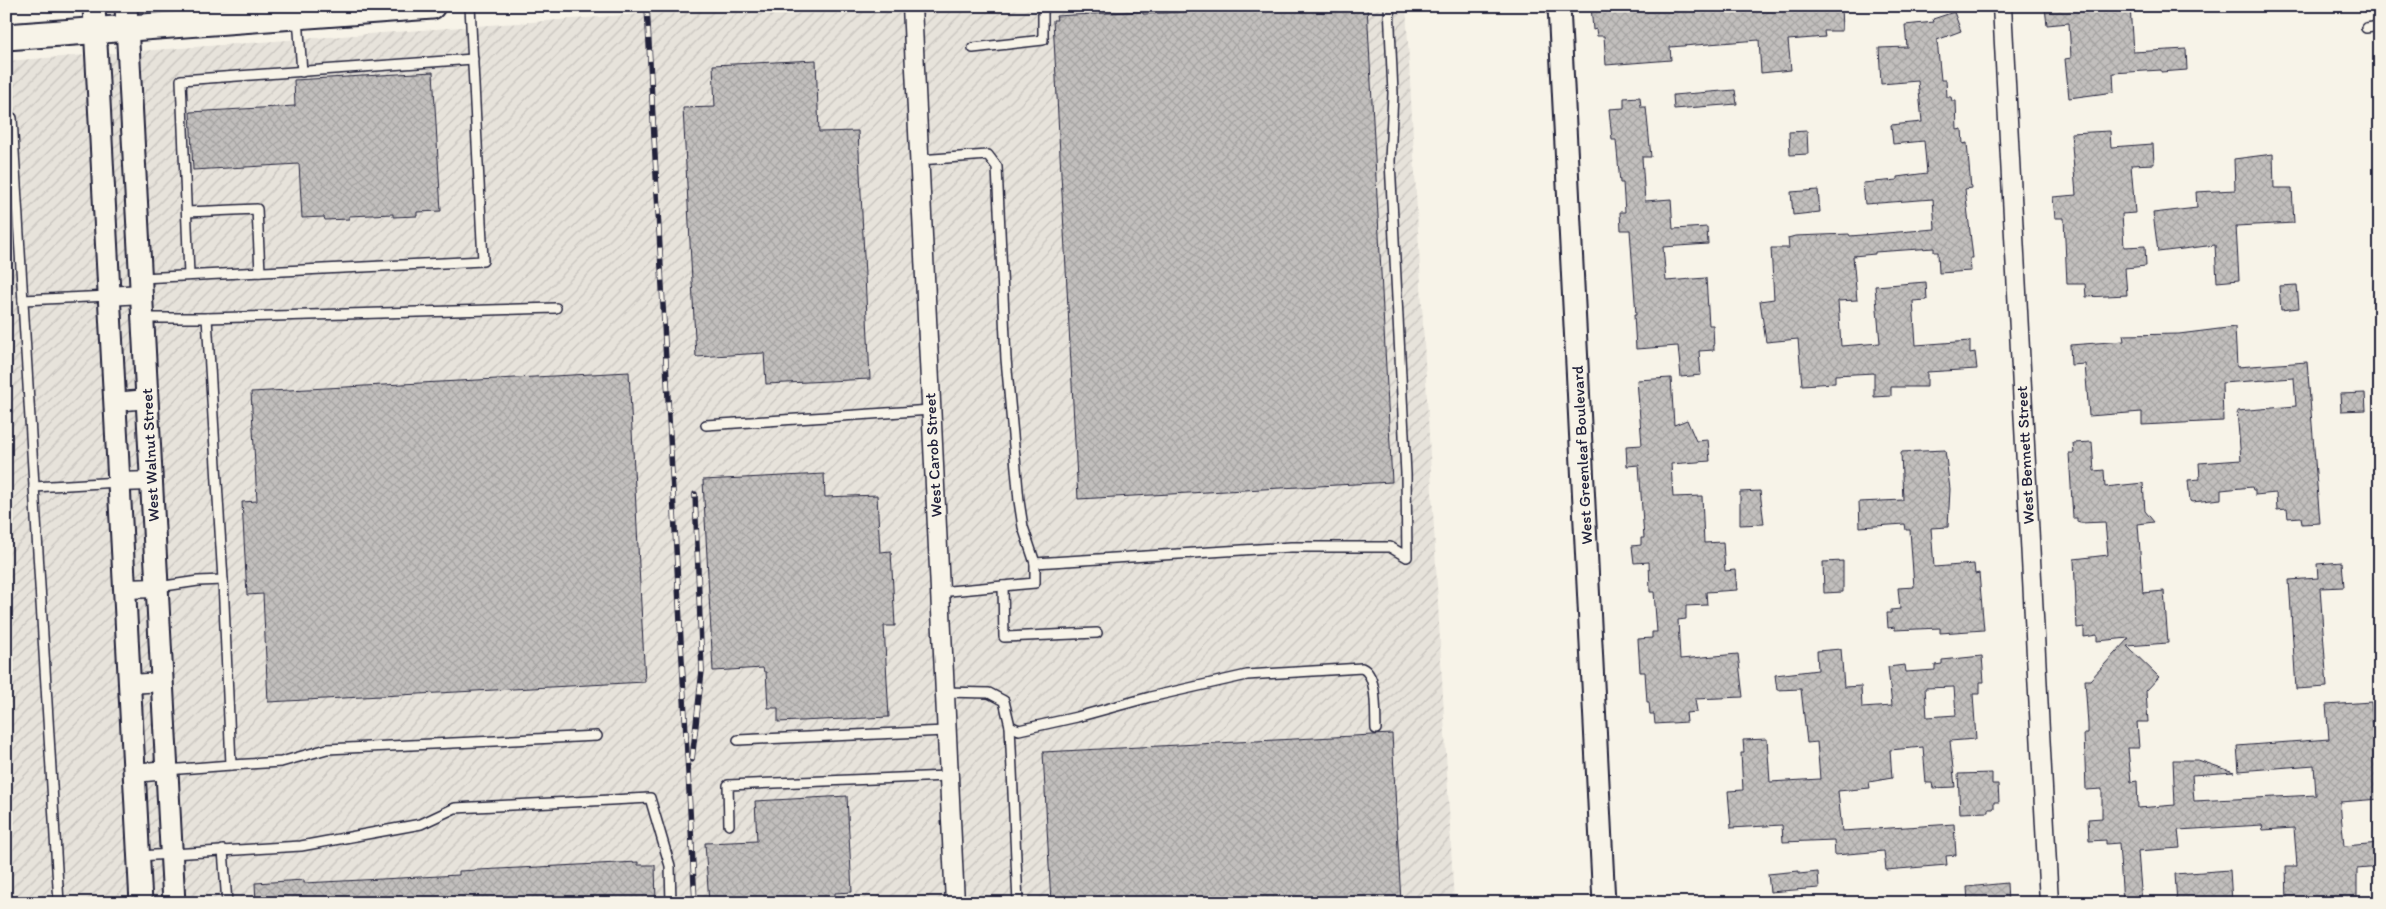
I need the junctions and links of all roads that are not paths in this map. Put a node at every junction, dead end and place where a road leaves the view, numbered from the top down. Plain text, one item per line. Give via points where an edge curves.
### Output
1 (94, 6) edge
2 (432, 6) edge
3 (470, 6) edge
4 (912, 6) edge
5 (1043, 6) edge
6 (1389, 6) edge
7 (1559, 6) edge
8 (2002, 6) edge
9 (297, 16) junction
10 (127, 17) edge
11 (2380, 26) edge
12 (2366, 28) dead end
13 (95, 31) junction
14 (6, 37) edge
15 (973, 48) dead end
16 (473, 59) junction
17 (302, 72) junction
18 (6, 116) edge
19 (919, 160) junction
20 (187, 212) junction
21 (260, 272) junction
22 (189, 275) junction
23 (141, 286) junction
24 (109, 296) junction
25 (23, 300) junction
26 (556, 308) dead end
27 (143, 318) junction
28 (207, 318) junction
29 (147, 399) junction
30 (114, 402) junction
31 (931, 410) junction
32 (706, 424) dead end
33 (151, 481) junction
34 (119, 482) junction
35 (34, 487) junction
36 (1035, 563) junction
37 (223, 580) junction
38 (1003, 586) junction
39 (157, 588) junction
40 (124, 589) junction
41 (939, 592) junction
42 (1097, 633) dead end
43 (162, 682) junction
44 (130, 684) junction
45 (944, 692) junction
46 (1010, 726) junction
47 (1376, 729) dead end
48 (946, 731) junction
49 (597, 736) dead end
50 (738, 740) dead end
51 (231, 764) junction
52 (166, 770) junction
53 (134, 773) junction
54 (948, 776) junction
55 (729, 824) dead end
56 (223, 850) junction
57 (171, 853) junction
58 (138, 856) junction
59 (59, 903) edge
60 (141, 903) edge
61 (174, 903) edge
62 (227, 903) edge
63 (672, 903) edge
64 (955, 903) edge
65 (1018, 903) edge
66 (1604, 903) edge
67 (2049, 903) edge

1 - 13 street, West Walnut Street
2 - 9 main road
3 - 16 lane
4 - 19 street, West Carob Street
5 - 15 lane via 1044,40
6 - 36 lane via 1393,93 1390,161 1406,474 1407,556 1390,547 1291,547
7 - 66 street, West Greenleaf Boulevard
8 - 67 street, West Bennett Street
9 - 10 main road
9 - 17 lane
10 - 13 main road
10 - 23 street, West Walnut Street
11 - 12 lane
13 - 14 main road
13 - 24 street, West Walnut Street
16 - 17 lane
16 - 21 lane via 483,261
17 - 20 lane via 181,80
18 - 25 lane via 12,118
19 - 31 street, West Carob Street
19 - 36 lane via 988,155 997,167 1006,359 1023,526
20 - 21 lane via 257,209
20 - 22 lane
21 - 22 lane
22 - 23 lane
23 - 24 street
23 - 27 street, West Walnut Street
24 - 25 lane
24 - 30 street, West Walnut Street
25 - 35 lane
26 - 28 lane
27 - 28 lane
27 - 29 street, West Walnut Street
28 - 37 lane
29 - 30 street
29 - 33 street, West Walnut Street
30 - 34 street, West Walnut Street
31 - 32 lane
31 - 41 street, West Carob Street
33 - 34 street
33 - 39 street, West Walnut Street
34 - 35 lane
34 - 40 street, West Walnut Street
35 - 59 lane
36 - 38 lane via 1035,583
37 - 39 lane
37 - 51 lane
38 - 41 lane
38 - 42 lane via 1004,637
39 - 40 street
39 - 43 street, West Walnut Street
40 - 44 street, West Walnut Street
41 - 45 street, West Carob Street
43 - 44 street
43 - 52 street, West Walnut Street
44 - 53 street, West Walnut Street
45 - 46 lane via 990,692 1004,701
45 - 48 street, West Carob Street
46 - 47 lane via 1019,730 1247,675 1362,668 1372,679
46 - 65 lane
48 - 50 lane
48 - 54 street, West Carob Street
49 - 51 lane via 326,750 281,762
51 - 52 lane
52 - 53 street
52 - 57 street, West Walnut Street
53 - 58 street, West Walnut Street
54 - 55 lane via 728,785
54 - 64 street, West Carob Street
56 - 57 lane
56 - 62 lane
56 - 63 lane via 310,844 421,824 454,808 650,798 670,866
57 - 58 lane
57 - 61 street, West Walnut Street
58 - 60 street, West Walnut Street

